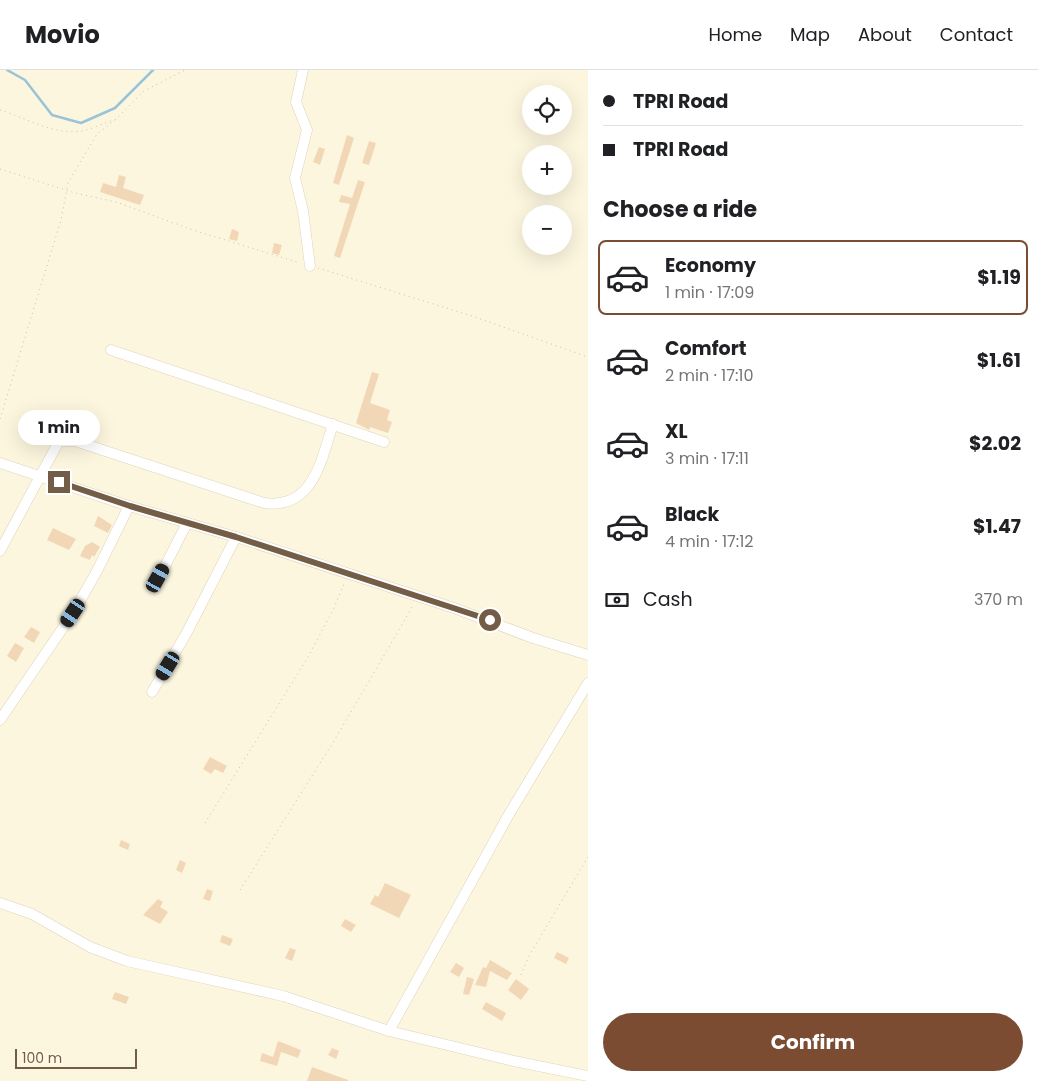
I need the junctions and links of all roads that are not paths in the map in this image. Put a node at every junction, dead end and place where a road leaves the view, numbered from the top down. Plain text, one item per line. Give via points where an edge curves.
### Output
1 (303, 70) edge
2 (310, 266) road end
3 (112, 350) dead end
4 (332, 424) junction
5 (384, 442) dead end
6 (0, 462) edge
7 (42, 476) junction
8 (130, 506) junction
9 (187, 522) junction
10 (236, 537) junction
11 (0, 550) edge
12 (158, 578) dead end
13 (588, 655) edge
14 (588, 683) edge
15 (152, 692) dead end
16 (0, 720) edge
17 (0, 903) edge
18 (389, 1031) junction
19 (588, 1076) edge

1 - 2 street via 296,102 307,130 295,178
3 - 4 street
4 - 5 street
4 - 7 street via 310,485 303,495 287,503 264,503 69,440 56,445
6 - 7 street
7 - 8 street
7 - 11 street
8 - 9 street
8 - 16 street via 73,613
9 - 10 street
9 - 12 street
10 - 13 street
10 - 15 street
14 - 18 street via 508,816
17 - 18 street via 42,919 105,954 283,996
18 - 19 street

